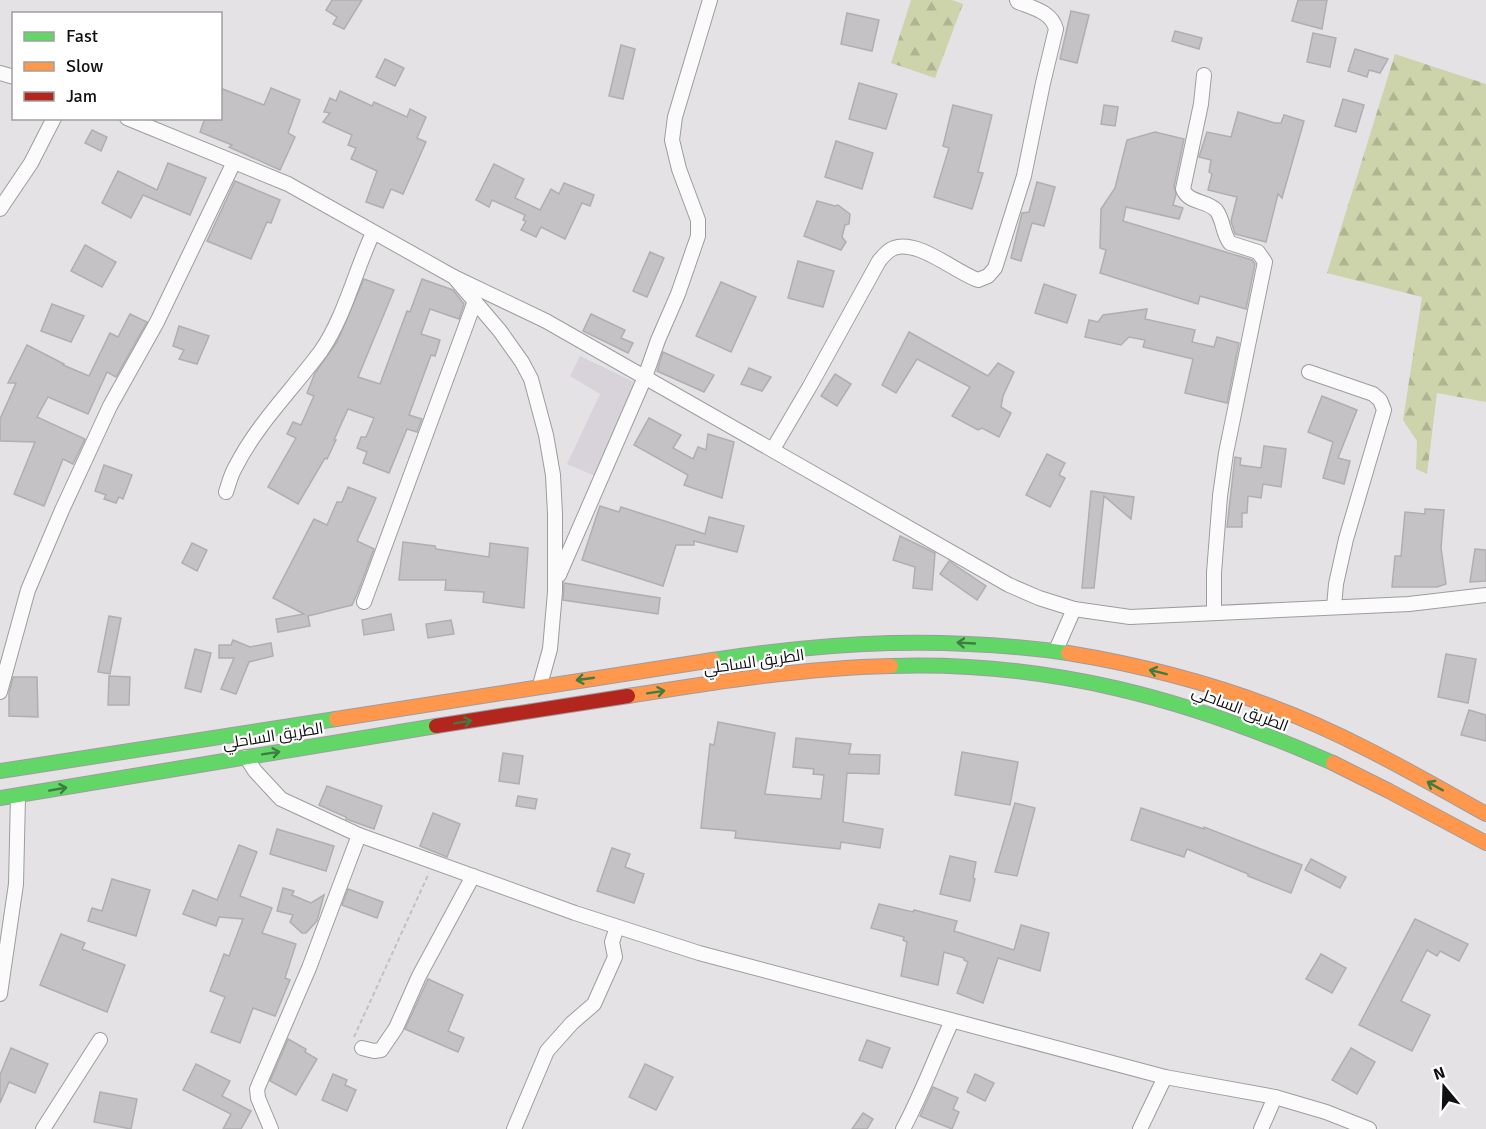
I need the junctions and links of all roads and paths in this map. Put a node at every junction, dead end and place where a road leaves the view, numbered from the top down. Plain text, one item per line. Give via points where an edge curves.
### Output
1 (710, 0) edge
2 (1017, 0) edge
3 (1204, 75) dead end
4 (53, 120) edge
5 (132, 120) edge
6 (234, 162) junction
7 (0, 209) edge
8 (373, 233) junction
9 (454, 277) junction
10 (475, 301) junction
11 (1308, 372) dead end
12 (645, 377) junction
13 (773, 449) junction
14 (226, 492) dead end
15 (555, 582) junction
16 (1486, 595) edge
17 (364, 602) dead end
18 (1334, 607) junction
19 (1074, 609) junction
20 (1214, 613) junction
21 (1056, 650) junction
22 (540, 685) junction
23 (0, 692) edge
24 (246, 757) junction
25 (0, 771) edge
26 (18, 796) junction
27 (0, 798) edge
28 (1486, 814) edge
29 (359, 835) junction
30 (1486, 843) edge
31 (434, 861) junction
32 (473, 876) junction
33 (5, 920) edge
34 (617, 927) junction
35 (0, 994) edge
36 (952, 1021) junction
37 (100, 1040) dead end
38 (358, 1042) joint
39 (1165, 1077) junction
40 (1275, 1097) junction
41 (43, 1129) edge
42 (271, 1129) edge
43 (514, 1129) edge
44 (903, 1129) edge
45 (1140, 1129) edge
46 (1261, 1129) edge
47 (1369, 1129) edge

1 - 12 street via 675,117 672,140 698,220 698,236
2 - 13 street via 1046,13 1056,30 1024,176 995,268 978,280 927,253 904,246 891,249 879,261
3 - 20 street via 1183,189 1189,198 1216,211 1230,243 1258,252 1264,261 1226,453
4 - 7 street via 31,163
5 - 6 street
6 - 8 street via 288,184
6 - 23 street via 158,322 110,406 62,510 28,590
8 - 9 street
8 - 14 street via 339,319 321,350 246,448
9 - 10 street
9 - 12 street via 546,321
10 - 15 street via 522,362 537,398 553,475
10 - 17 street
11 - 18 street via 1373,394 1384,410 1346,539
12 - 13 street
12 - 15 street
13 - 19 street via 1009,585
15 - 22 street via 550,649
16 - 18 street
18 - 20 street
19 - 20 street via 1130,617
19 - 21 street
21 -> 22 highway, الطريق الساحلي via 916,641 834,645
28 -> 21 highway, الطريق الساحلي via 1357,744 1270,706 1179,677
22 - 25 highway, الطريق الساحلي
26 -> 24 highway, الطريق الساحلي
24 - 29 street via 281,799
24 -> 30 highway, الطريق الساحلي via 789,672 882,666 1004,670 1092,682 1193,708 1308,753 1401,796
26 - 27 highway, الطريق الساحلي
26 - 33 street via 16,884
29 - 31 street
29 - 42 street via 309,968 257,1089
31 - 32 street
31 - 38 path
32 - 34 street
32 - 38 street via 381,1050 374,1051
33 - 35 street
34 - 36 street
34 - 43 street via 612,942 615,957 594,1004 547,1051
36 - 39 street
36 - 44 street
37 - 41 street
39 - 40 street
39 - 45 street
40 - 46 street
40 - 47 street

